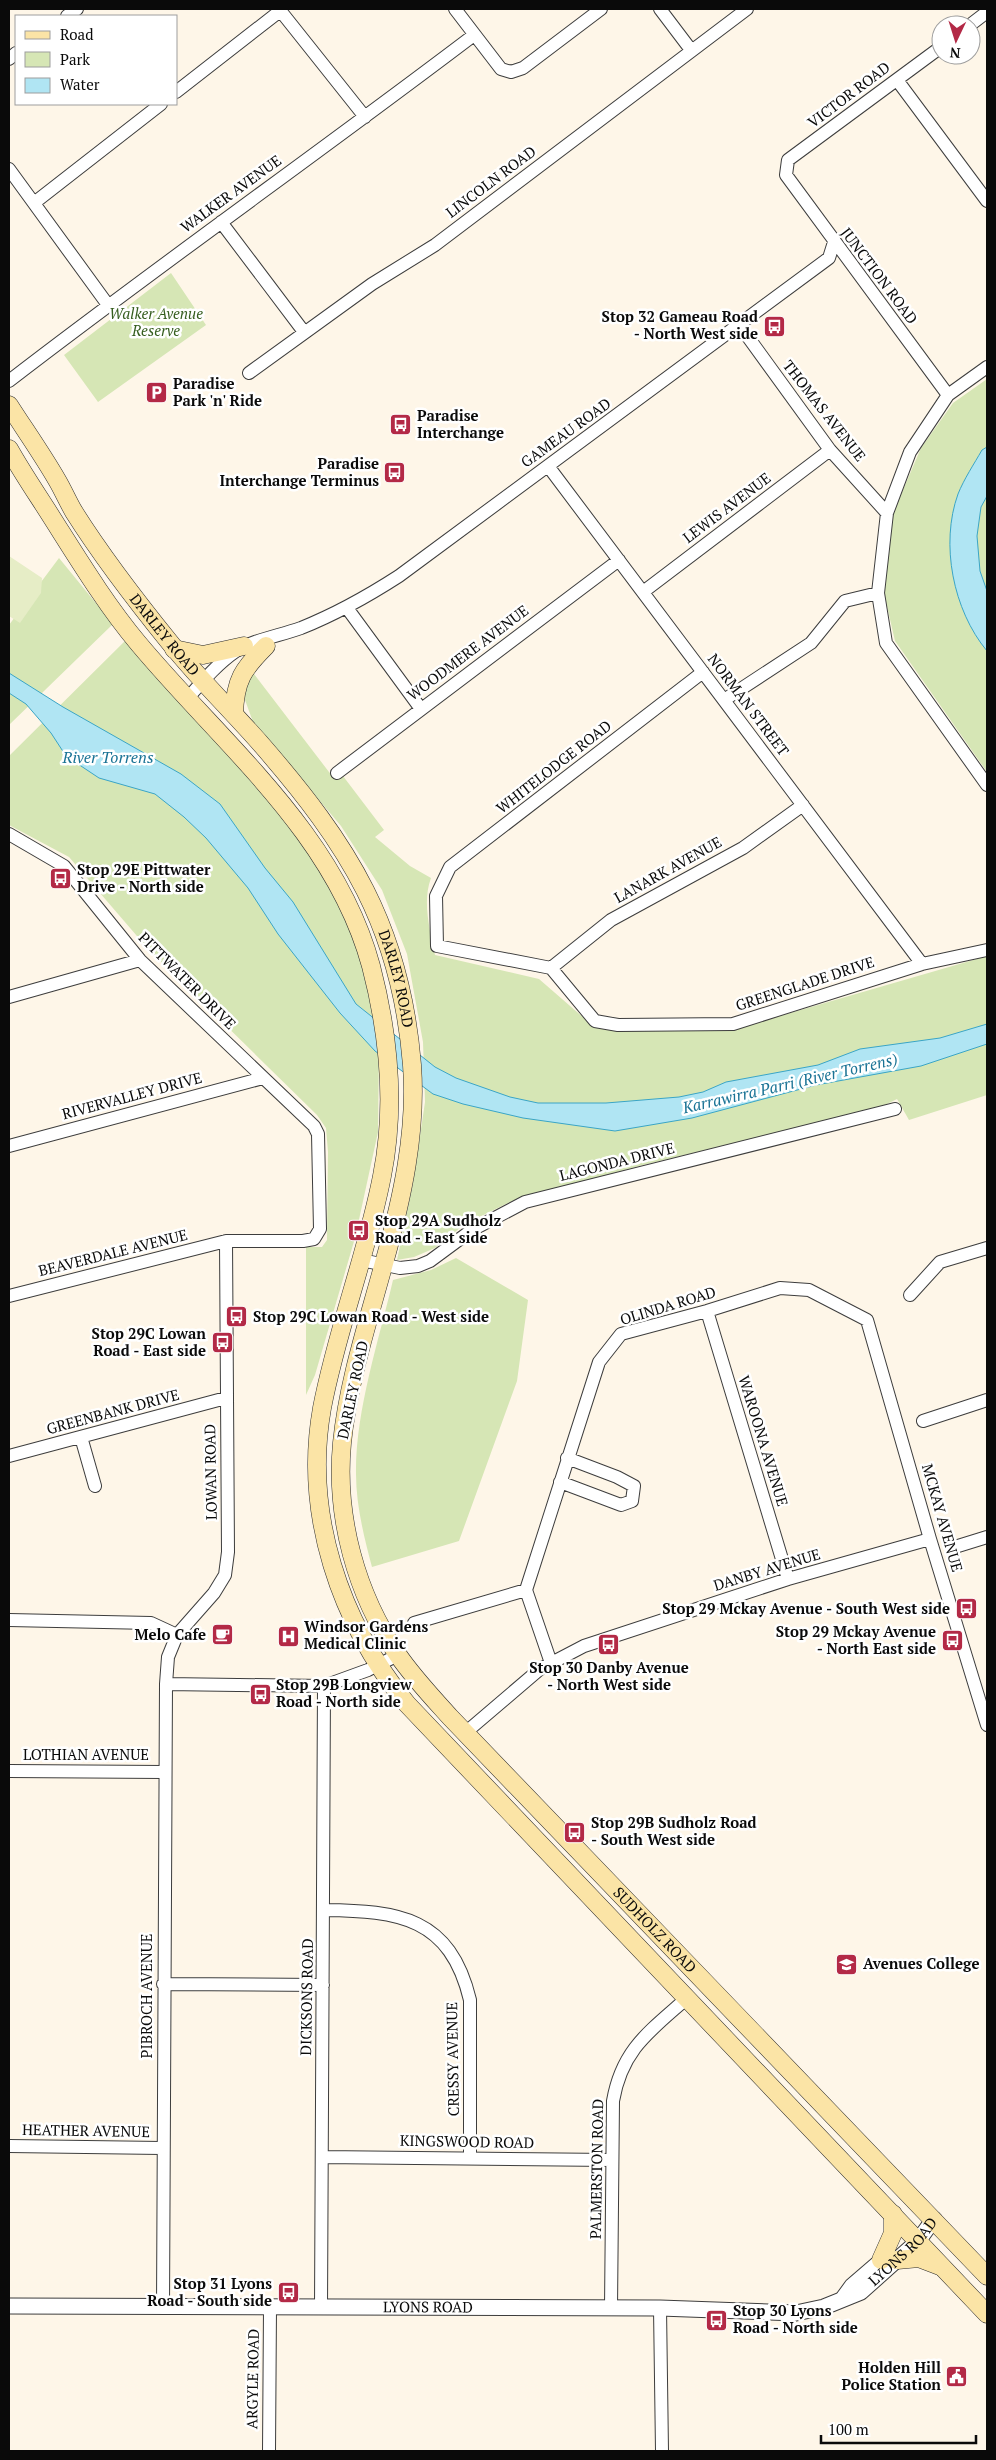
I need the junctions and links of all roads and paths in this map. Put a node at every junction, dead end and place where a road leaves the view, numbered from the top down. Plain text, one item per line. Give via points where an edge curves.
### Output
1 (455, 9) edge
2 (601, 9) edge
3 (660, 9) edge
4 (746, 9) edge
5 (279, 10) edge
6 (474, 35) junction
7 (691, 50) junction
8 (931, 54) edge
9 (897, 80) junction
10 (178, 90) edge
11 (160, 105) edge
12 (366, 117) junction
13 (9, 169) edge
14 (786, 175) joint
15 (987, 201) edge
16 (34, 203) junction
17 (221, 222) junction
18 (834, 242) junction
19 (108, 304) junction
20 (740, 326) junction
21 (304, 332) junction
22 (987, 367) edge
23 (249, 373) dead end
24 (9, 381) edge
25 (948, 395) junction
26 (9, 405) edge
27 (9, 450) edge
28 (830, 450) junction
29 (548, 466) junction
30 (887, 513) junction
31 (618, 560) junction
32 (643, 592) junction
33 (878, 593) junction
34 (347, 608) junction
35 (300, 628) junction
36 (244, 646) junction
37 (266, 646) junction
38 (174, 648) junction
39 (703, 672) junction
40 (205, 683) junction
41 (187, 700) junction
42 (724, 700) junction
43 (421, 708) junction
44 (234, 714) junction
45 (337, 772) dead end
46 (987, 785) edge
47 (803, 805) junction
48 (9, 834) edge
49 (987, 950) edge
50 (140, 960) junction
51 (922, 964) junction
52 (552, 968) junction
53 (9, 998) edge
54 (263, 1078) junction
55 (895, 1109) dead end
56 (318, 1134) joint
57 (9, 1146) edge
58 (226, 1241) junction
59 (987, 1248) edge
60 (361, 1260) junction
61 (384, 1265) junction
62 (910, 1295) dead end
63 (9, 1296) edge
64 (707, 1311) junction
65 (867, 1320) joint
66 (226, 1398) junction
67 (987, 1400) edge
68 (923, 1421) dead end
69 (81, 1437) junction
70 (9, 1456) edge
71 (567, 1458) junction
72 (560, 1482) junction
73 (94, 1486) dead end
74 (987, 1537) edge
75 (930, 1539) junction
76 (958, 1546) dead end
77 (788, 1579) junction
78 (526, 1590) junction
79 (9, 1620) edge
80 (414, 1623) dead end
81 (177, 1635) junction
82 (398, 1655) junction
83 (551, 1662) junction
84 (378, 1665) junction
85 (166, 1684) junction
86 (324, 1686) junction
87 (987, 1726) edge
88 (465, 1733) junction
89 (444, 1744) junction
90 (9, 1771) edge
91 (164, 1772) junction
92 (324, 1910) junction
93 (638, 1913) junction
94 (620, 1929) junction
95 (163, 1984) junction
96 (323, 1985) junction
97 (687, 1998) junction
98 (9, 2146) edge
99 (162, 2148) junction
100 (322, 2157) junction
101 (470, 2158) junction
102 (612, 2160) junction
103 (893, 2214) junction
104 (934, 2220) junction
105 (915, 2238) junction
106 (960, 2247) junction
107 (889, 2260) junction
108 (942, 2267) junction
109 (987, 2276) edge
110 (9, 2306) edge
111 (163, 2308) junction
112 (270, 2308) junction
113 (321, 2308) junction
114 (611, 2308) junction
115 (660, 2308) junction
116 (987, 2314) edge
117 (269, 2451) edge
118 (662, 2451) edge

1 - 6 street
2 - 6 street via 522,68 511,72 501,69
3 - 7 street
4 - 7 street, LINCOLN ROAD
5 - 10 street
5 - 12 street
6 - 12 street, WALKER AVENUE
7 - 21 street, LINCOLN ROAD via 435,245
8 - 9 street, VICTOR ROAD
9 - 14 street, VICTOR ROAD via 788,160
9 - 15 street
11 - 16 street
12 - 17 street, WALKER AVENUE
13 - 16 street
14 - 18 street, JUNCTION ROAD
16 - 19 street
17 - 19 street, WALKER AVENUE
17 - 21 street
18 - 20 street, GAMEAU ROAD via 829,258
18 - 25 street, JUNCTION ROAD
19 - 24 street, WALKER AVENUE
20 - 28 street, THOMAS AVENUE
20 - 29 street, GAMEAU ROAD
21 - 23 street, LINCOLN ROAD
22 - 25 street
25 - 30 street via 910,452
26 - 38 main road, DARLEY ROAD via 74,512
27 - 41 main road, DARLEY ROAD via 135,640
28 - 30 street, THOMAS AVENUE
28 - 32 street, LEWIS AVENUE
29 - 31 street, NORMAN STREET
29 - 34 street, GAMEAU ROAD via 399,576
30 - 33 street
31 - 32 street, NORMAN STREET
31 - 43 street, WOODMERE AVENUE
32 - 39 street, NORMAN STREET
33 - 42 street via 845,601 811,644
33 - 46 street via 886,643
34 - 35 street, GAMEAU ROAD
34 - 43 street
35 - 36 street, GAMEAU ROAD
35 - 37 street, GAMEAU ROAD
36 - 38 main road via 203,655
36 - 40 street, GAMEAU ROAD via 226,658
37 - 40 street, GAMEAU ROAD
37 - 44 main road via 242,671
38 - 40 main road, DARLEY ROAD
39 - 42 street, NORMAN STREET
39 - 52 street, WHITELODGE ROAD via 450,867 436,896 437,946
40 - 41 street, GAMEAU ROAD
40 - 44 main road, DARLEY ROAD
41 - 60 main road, DARLEY ROAD via 267,785 322,858 356,922 375,984 387,1044 390,1092 383,1174
42 - 47 street, NORMAN STREET
43 - 45 street, WOODMERE AVENUE
44 - 61 main road, DARLEY ROAD via 316,810 352,863 383,929 403,999 412,1070 412,1102 406,1174
47 - 51 street, NORMAN STREET
47 - 52 street, LANARK AVENUE via 743,848 611,920
48 - 50 street, PITTWATER DRIVE via 64,866
49 - 51 street, GREENGLADE DRIVE
50 - 53 street
50 - 54 street, PITTWATER DRIVE
51 - 52 street, GREENGLADE DRIVE via 733,1024 618,1025 595,1021
54 - 56 street, PITTWATER DRIVE via 314,1126
54 - 57 street, RIVERVALLEY DRIVE
55 - 61 street, LAGONDA DRIVE via 525,1202 472,1230 430,1261 409,1269
56 - 58 street, BEAVERDALE AVENUE via 320,1229 314,1238 303,1241
58 - 63 street, BEAVERDALE AVENUE
58 - 66 street, LOWAN ROAD
59 - 62 street via 940,1262
60 - 61 street, LAGONDA DRIVE
60 - 84 main road, DARLEY ROAD via 322,1410 318,1480 324,1530 335,1575 357,1629
61 - 82 main road, DARLEY ROAD via 348,1402 342,1446 342,1490 347,1534 356,1568 376,1618
64 - 65 street, OLINDA ROAD via 780,1288 808,1290
64 - 71 street, OLINDA ROAD via 621,1334 599,1362
64 - 77 street, WAROONA AVENUE
65 - 75 street, MCKAY AVENUE
66 - 69 street, GREENBANK DRIVE
66 - 81 street, LOWAN ROAD via 228,1552 225,1575 214,1593
67 - 68 street
69 - 70 street, GREENBANK DRIVE
69 - 73 street
71 - 72 street, OLINDA ROAD
71 - 72 street via 634,1486 632,1501 621,1505
72 - 78 street, OLINDA ROAD
74 - 76 street
75 - 77 street, DANBY AVENUE
75 - 87 street, MCKAY AVENUE
77 - 83 street, DANBY AVENUE via 584,1646
78 - 80 street
78 - 83 street
79 - 81 street via 151,1623
81 - 85 street, LOWAN ROAD via 168,1657
82 - 84 street
82 - 88 main road, SUDHOLZ ROAD
83 - 88 street, DANBY AVENUE via 525,1680
84 - 86 street
84 - 89 main road, SUDHOLZ ROAD via 407,1704
85 - 86 street
85 - 91 street, PIBROCH AVENUE
86 - 92 street, DICKSONS ROAD
88 - 89 main road
88 - 93 main road, SUDHOLZ ROAD
89 - 94 main road, SUDHOLZ ROAD
90 - 91 street, LOTHIAN AVENUE
91 - 95 street, PIBROCH AVENUE
92 - 96 street, DICKSONS ROAD
92 - 101 street, CRESSY AVENUE via 372,1910 403,1917 431,1932 451,1951 470,2000
93 - 94 main road
93 - 104 main road, SUDHOLZ ROAD
94 - 97 main road, SUDHOLZ ROAD
95 - 96 street
95 - 99 street, PIBROCH AVENUE
96 - 100 street, DICKSONS ROAD
97 - 102 street, PALMERSTON ROAD via 641,2039 626,2060 613,2101
97 - 103 main road, SUDHOLZ ROAD
98 - 99 street, HEATHER AVENUE
99 - 111 street, PIBROCH AVENUE
100 - 101 street, KINGSWOOD ROAD
100 - 113 street, DICKSONS ROAD
101 - 102 street, KINGSWOOD ROAD
102 - 114 street, PALMERSTON ROAD
103 - 105 main road, SUDHOLZ ROAD
103 - 107 main road
104 - 105 street, LYONS ROAD
104 - 106 main road, SUDHOLZ ROAD
105 - 107 street, LYONS ROAD
105 - 108 main road, SUDHOLZ ROAD
106 - 108 main road
106 - 109 main road, SUDHOLZ ROAD
107 - 108 main road via 919,2258
107 - 115 street, LYONS ROAD via 861,2292 824,2307 796,2313
108 - 116 main road, SUDHOLZ ROAD
110 - 111 street, LYONS ROAD
111 - 112 street, LYONS ROAD
112 - 113 street, LYONS ROAD
112 - 117 street, ARGYLE ROAD
113 - 114 street, LYONS ROAD
114 - 115 street, LYONS ROAD
115 - 118 street

